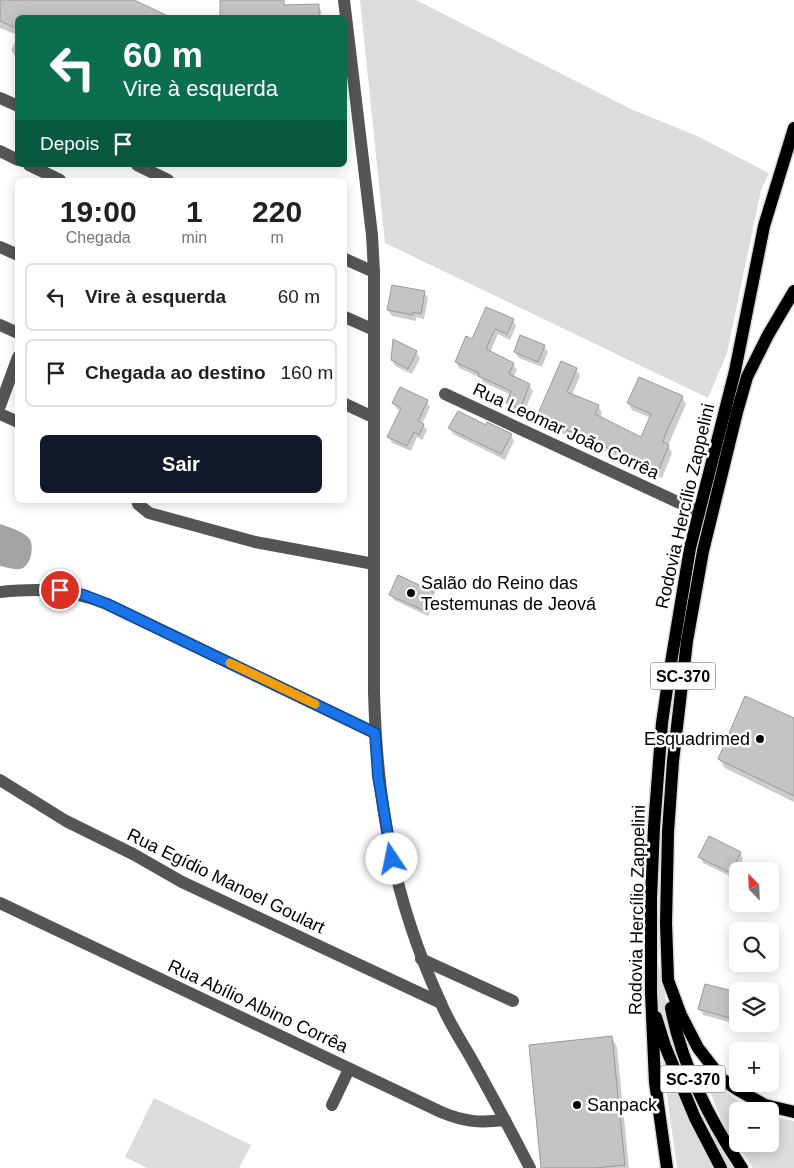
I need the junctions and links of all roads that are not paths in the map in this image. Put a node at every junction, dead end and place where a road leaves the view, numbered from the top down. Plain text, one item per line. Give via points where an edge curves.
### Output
1 (344, 0) edge
2 (346, 15) edge
3 (347, 24) edge
4 (0, 98) edge
5 (15, 105) edge
6 (793, 132) edge
7 (0, 151) edge
8 (15, 158) edge
9 (33, 167) edge
10 (141, 167) edge
11 (56, 178) edge
12 (164, 178) edge
13 (0, 247) edge
14 (15, 254) edge
15 (347, 260) edge
16 (374, 272) junction
17 (794, 291) edge
18 (347, 318) edge
19 (0, 325) edge
20 (374, 330) junction
21 (15, 332) edge
22 (15, 364) edge
23 (445, 394) dead end
24 (347, 405) edge
25 (0, 406) edge
26 (0, 414) edge
27 (373, 417) junction
28 (15, 421) edge
29 (138, 503) edge
30 (699, 512) junction
31 (374, 564) junction
32 (0, 592) edge
33 (375, 733) junction
34 (0, 780) edge
35 (0, 903) edge
36 (422, 959) junction
37 (668, 980) junction
38 (651, 992) junction
39 (513, 1001) dead end
40 (441, 1003) junction
41 (349, 1069) junction
42 (332, 1105) dead end
43 (794, 1112) edge
44 (505, 1120) junction
45 (530, 1168) edge
46 (667, 1168) edge
47 (721, 1168) edge
48 (742, 1168) edge

1 - 2 street
3 - 16 street via 369,202
4 - 5 street
6 - 30 main road, Rodovia Hercílio Zappelini / SC-370 via 764,226 734,371
7 - 8 street
9 - 11 street
10 - 12 street
13 - 14 street
15 - 16 street
16 - 20 street
17 - 37 main road, Rodovia Hercílio Zappelini / SC-370 via 747,378 712,510 692,605 668,832
18 - 20 street
19 - 21 street
20 - 27 street
22 - 25 street
23 - 30 street, Rua Leomar João Corrêa
24 - 27 street
26 - 28 street
27 - 31 street
29 - 31 street via 149,513 238,538
30 - 38 main road, Rodovia Hercílio Zappelini / SC-370 via 681,594 662,723 651,898
31 - 33 street
32 - 33 street via 60,590 92,598
33 - 36 street via 389,845
34 - 40 street, Rua Egídio Manoel Goulart via 66,822 182,882
35 - 41 street, Rua Abílio Albino Corrêa
36 - 39 street
36 - 40 street
37 - 43 main road, Rodovia Hercílio Zappelini / SC-370 via 680,1015 698,1048 722,1079 765,1104
37 - 48 main road, SC-370 via 680,1043 695,1086 719,1134
38 - 46 main road, Rodovia Hercílio Zappelini / SC-370 via 655,1082
38 - 47 main road, SC-370 via 665,1046 694,1118
40 - 44 street
41 - 42 street
41 - 44 street, Rua Abílio Albino Corrêa via 456,1118 469,1122
44 - 45 street

